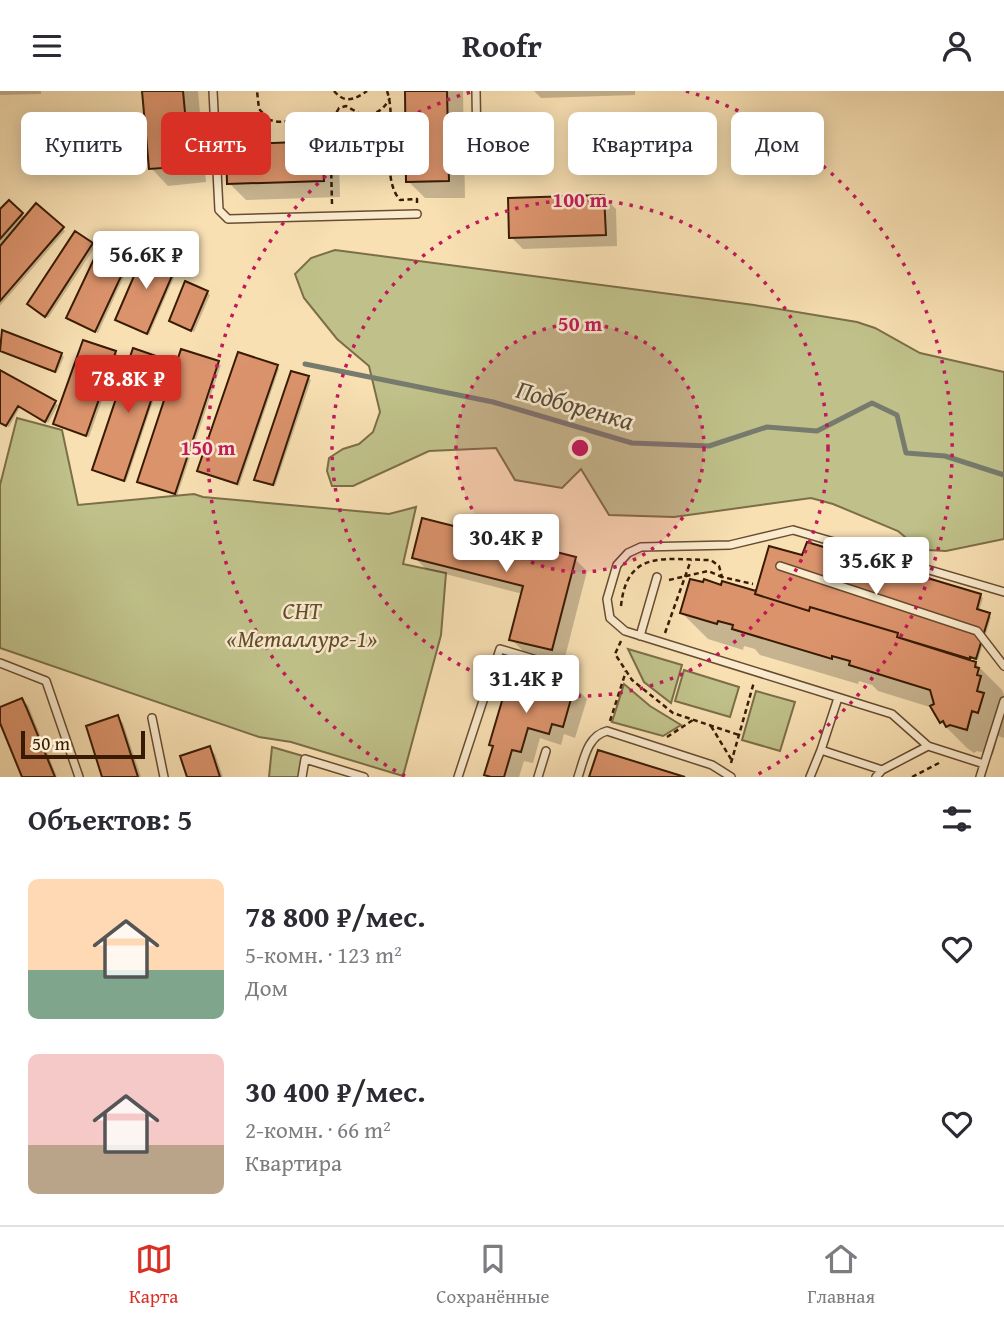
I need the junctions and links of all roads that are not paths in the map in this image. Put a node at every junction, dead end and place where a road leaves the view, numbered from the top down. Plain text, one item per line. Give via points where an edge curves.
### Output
1 (213, 91) edge
2 (476, 91) edge
3 (476, 112) edge
4 (417, 214) road end
5 (780, 566) dead end
6 (656, 580) road end
7 (1004, 592) edge
8 (640, 636) junction
9 (0, 663) edge
10 (554, 665) dead end
11 (1004, 666) edge
12 (838, 698) junction
13 (1004, 701) edge
14 (152, 718) dead end
15 (928, 746) junction
16 (821, 750) junction
17 (546, 751) dead end
18 (984, 764) junction
19 (882, 770) junction
20 (79, 777) edge
21 (164, 777) edge
22 (302, 777) edge
23 (364, 777) edge
24 (458, 777) edge
25 (538, 777) edge
26 (578, 777) edge
27 (729, 777) edge
28 (810, 777) edge
29 (876, 777) edge
30 (980, 777) edge

1 - 4 lane via 219,210 228,219
2 - 3 lane
5 - 11 lane via 977,631
6 - 8 lane
7 - 8 lane via 793,530 730,545 641,547 617,565 607,600 610,618
8 - 12 lane
9 - 20 lane via 46,681
10 - 24 lane via 500,649
12 - 15 lane via 892,714
12 - 16 lane
13 - 18 lane
14 - 21 lane
15 - 18 lane
15 - 19 lane
16 - 19 lane
16 - 28 lane
17 - 25 lane
18 - 30 lane
19 - 29 lane
22 - 23 lane via 305,759
26 - 27 lane via 591,740 607,731 712,765

